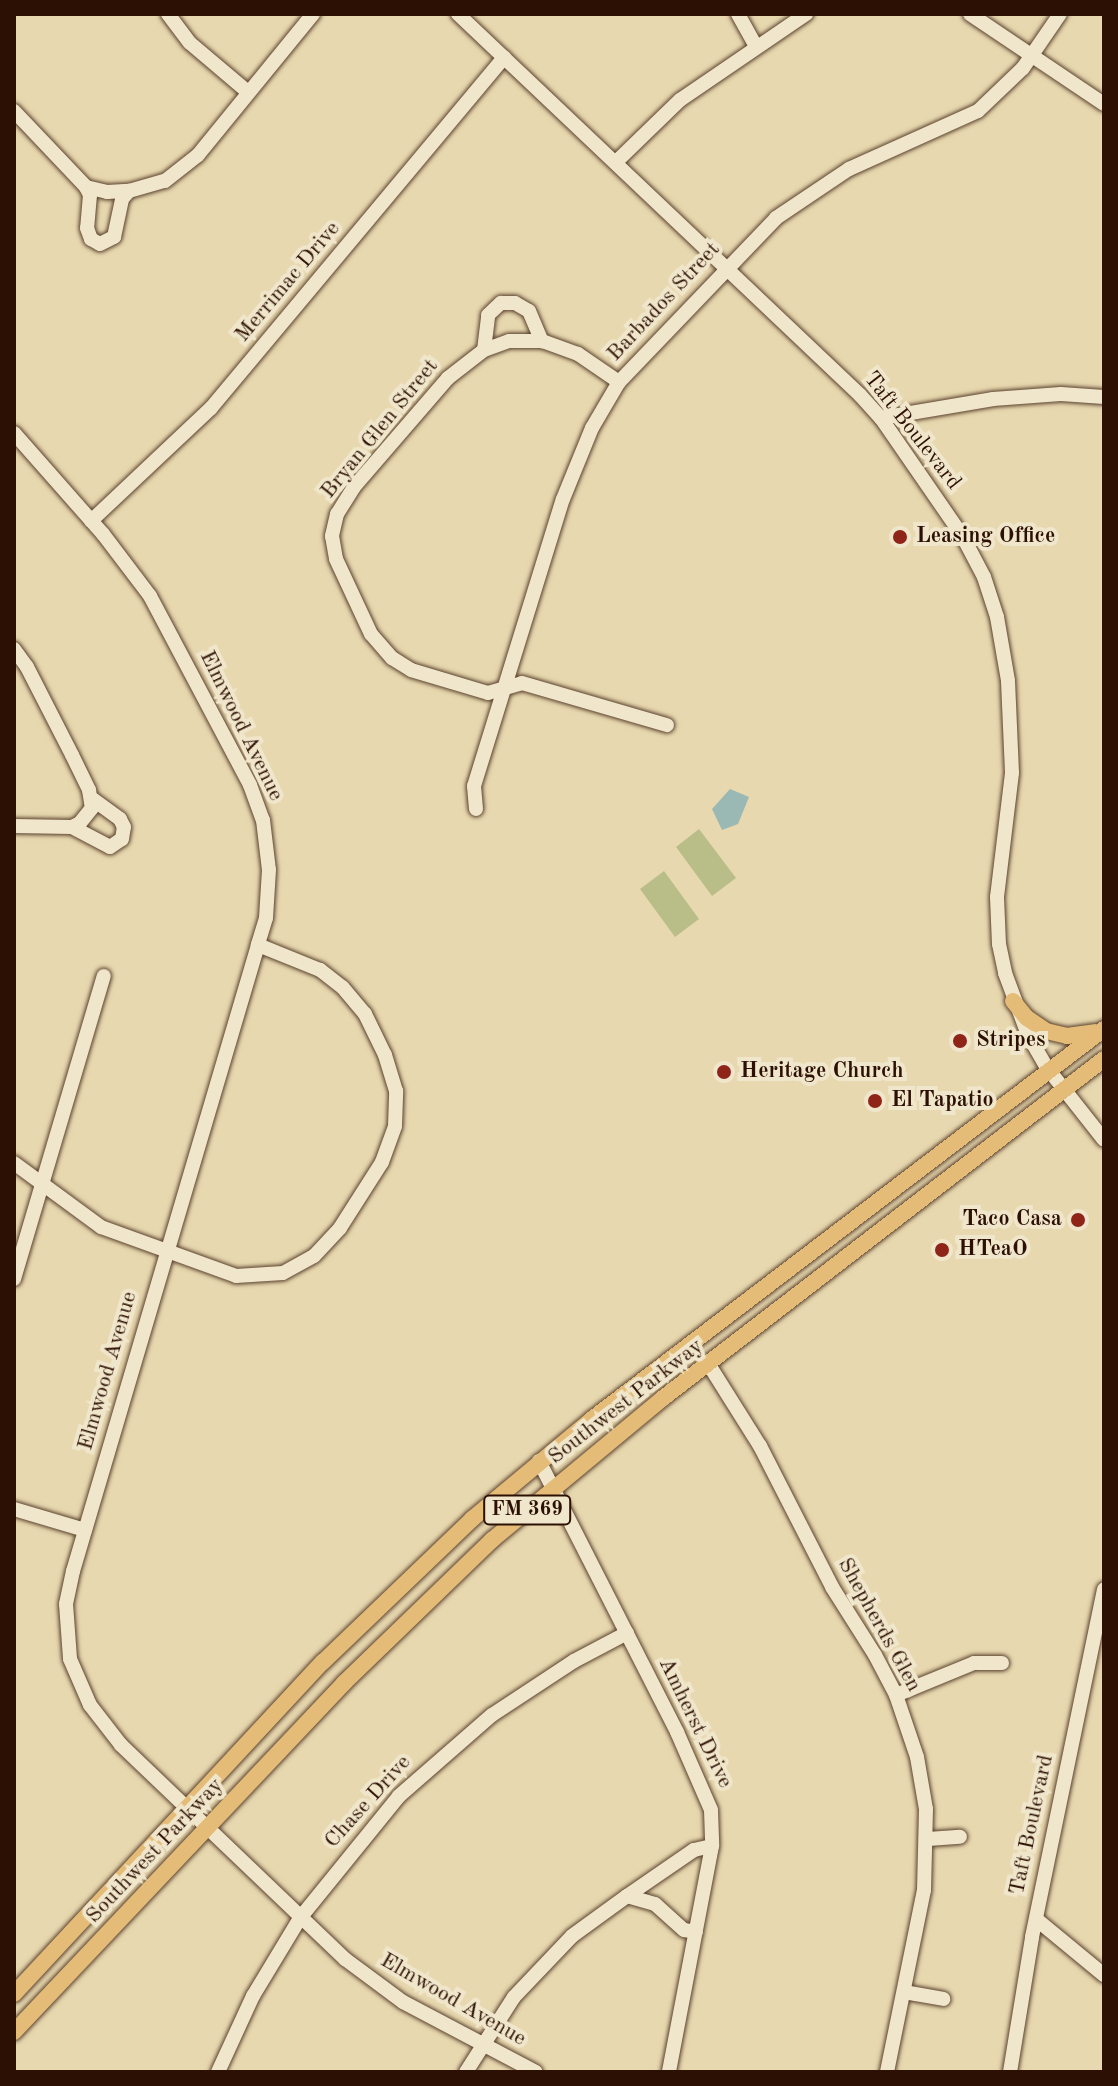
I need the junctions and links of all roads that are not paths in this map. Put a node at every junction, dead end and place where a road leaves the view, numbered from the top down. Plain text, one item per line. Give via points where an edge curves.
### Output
1 (168, 14) edge
2 (313, 14) edge
3 (738, 14) edge
4 (806, 14) edge
5 (970, 14) edge
6 (1060, 14) edge
7 (464, 16) edge
8 (756, 46) junction
9 (1033, 54) junction
10 (504, 57) junction
11 (248, 92) junction
12 (1104, 104) edge
13 (14, 111) edge
14 (616, 162) junction
15 (86, 187) junction
16 (129, 191) junction
17 (727, 267) junction
18 (542, 341) junction
19 (484, 350) junction
20 (619, 382) junction
21 (1104, 397) edge
22 (881, 418) junction
23 (14, 433) edge
24 (91, 521) junction
25 (14, 649) edge
26 (503, 690) junction
27 (667, 725) dead end
28 (92, 799) junction
29 (476, 809) dead end
30 (14, 826) edge
31 (72, 827) junction
32 (258, 945) junction
33 (104, 976) dead end
34 (1013, 1001) junction
35 (1102, 1030) edge
36 (1104, 1059) edge
37 (1048, 1069) junction
38 (1065, 1090) junction
39 (1104, 1140) edge
40 (14, 1163) edge
41 (42, 1186) junction
42 (884, 1195) junction
43 (904, 1214) junction
44 (165, 1252) junction
45 (14, 1279) edge
46 (709, 1365) junction
47 (539, 1461) junction
48 (552, 1488) junction
49 (14, 1509) edge
50 (85, 1530) junction
51 (432, 1556) junction
52 (453, 1577) junction
53 (1104, 1589) edge
54 (627, 1633) junction
55 (1002, 1663) dead end
56 (896, 1695) junction
57 (186, 1808) junction
58 (207, 1828) junction
59 (960, 1837) dead end
60 (928, 1839) junction
61 (712, 1846) junction
62 (627, 1896) junction
63 (300, 1918) junction
64 (1036, 1919) junction
65 (696, 1932) junction
66 (1104, 1975) edge
67 (904, 1992) junction
68 (14, 1994) edge
69 (943, 1999) dead end
70 (14, 2032) edge
71 (482, 2045) junction
72 (218, 2072) edge
73 (466, 2072) edge
74 (536, 2072) edge
75 (669, 2072) edge
76 (887, 2072) edge
77 (1010, 2072) edge

1 - 11 street via 190,43
2 - 11 street
3 - 8 street
4 - 8 street
5 - 9 street
6 - 9 street, Barbados Street
7 - 10 street, Taft Boulevard
8 - 14 street via 680,100
9 - 12 street
9 - 17 street, Barbados Street via 978,111 823,184 776,218
10 - 14 street, Taft Boulevard
10 - 24 street, Merrimac Drive via 230,386 174,446
11 - 16 street via 184,168 165,181
13 - 15 street
14 - 17 street, Taft Boulevard
15 - 16 street
15 - 16 street via 87,228 100,244 114,237 122,199
17 - 20 street, Barbados Street
17 - 22 street, Taft Boulevard
18 - 19 street, Bryan Glen Street via 509,341
18 - 19 street via 529,311 501,303 488,315
18 - 20 street, Bryan Glen Street via 578,354
19 - 26 street, Bryan Glen Street via 448,378 354,487 337,514 332,536 336,559 371,634 392,658 411,670 488,693
20 - 26 street, Barbados Street via 592,428 563,499
21 - 22 street via 993,399
22 - 34 street, Taft Boulevard via 963,537 997,617 1008,681 1012,773 998,882 999,944
23 - 24 street, Elmwood Avenue
24 - 32 street, Elmwood Avenue via 150,596 257,801 269,870
25 - 28 street
26 - 27 street, Bryan Glen Street via 522,683
26 - 29 street, Barbados Street via 474,786
28 - 31 street via 88,815
28 - 31 street via 120,819 122,839 110,847
30 - 31 street
32 - 44 street, Elmwood Avenue
32 - 44 street via 320,970 365,1014 393,1077 395,1126 358,1203 327,1243 300,1265 283,1273 236,1276
33 - 41 street
34 - 35 main road via 1046,1031 1067,1036
34 - 37 street, Taft Boulevard
35 - 37 main road, Southwest Parkway / FM 369
36 - 38 main road, Southwest Parkway / FM 369
37 - 38 street, Taft Boulevard
37 - 42 main road, Southwest Parkway / FM 369
38 - 39 street, Taft Boulevard
38 - 43 main road, Southwest Parkway / FM 369
40 - 41 street
41 - 44 street via 101,1227
41 - 45 street
42 - 43 main road
42 - 47 main road, Southwest Parkway / FM 369
43 - 46 main road, Southwest Parkway / FM 369
44 - 50 street, Elmwood Avenue
46 - 48 main road, Southwest Parkway / FM 369
46 - 56 street, Shepherds Glen via 760,1446 832,1587
47 - 48 street, Amherst Drive
47 - 51 main road, Southwest Parkway / FM 369
48 - 52 main road, Southwest Parkway / FM 369
48 - 54 street, Amherst Drive
49 - 50 street
50 - 57 street, Elmwood Avenue via 66,1604 74,1668 90,1705 121,1745
51 - 52 main road
51 - 57 main road, Southwest Parkway / FM 369
52 - 58 main road, Southwest Parkway / FM 369
53 - 64 street, Taft Boulevard
54 - 61 street, Amherst Drive via 705,1790
54 - 63 street, Chase Drive via 492,1715 444,1754 399,1796
55 - 56 street via 974,1663
56 - 60 street, Shepherds Glen via 917,1757
57 - 58 street, Elmwood Avenue
57 - 68 main road, Southwest Parkway / FM 369
58 - 63 street, Elmwood Avenue
58 - 70 main road, Southwest Parkway / FM 369
59 - 60 street
60 - 67 street, Shepherds Glen
61 - 62 street via 694,1850
61 - 65 street, Amherst Drive
62 - 65 street via 655,1904 684,1930
62 - 71 street via 572,1936 514,1997
63 - 71 street, Elmwood Avenue via 403,2002
63 - 72 street, Chase Drive via 253,1996
64 - 66 street
64 - 77 street, Taft Boulevard
65 - 75 street, Amherst Drive
67 - 69 street
67 - 76 street, Shepherds Glen
71 - 73 street
71 - 74 street, Elmwood Avenue

